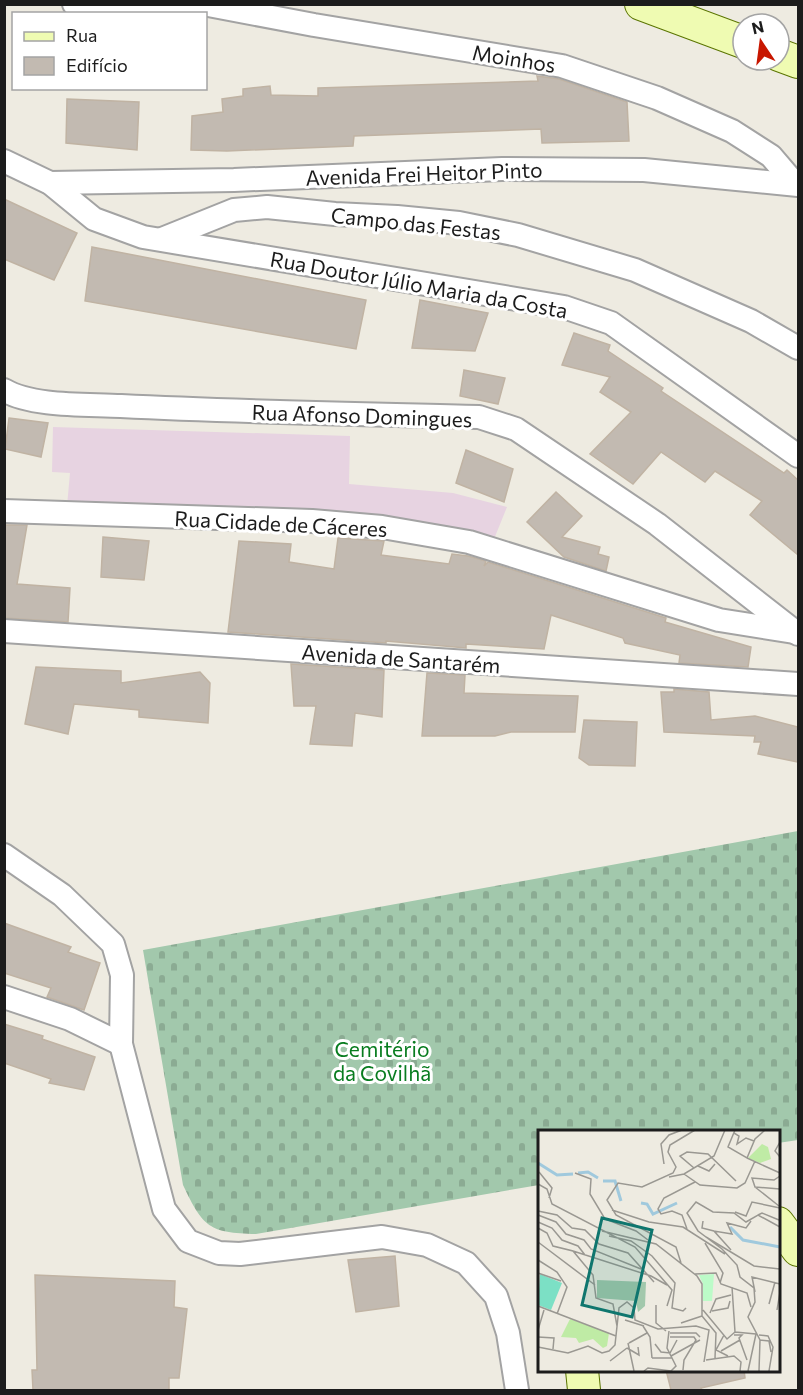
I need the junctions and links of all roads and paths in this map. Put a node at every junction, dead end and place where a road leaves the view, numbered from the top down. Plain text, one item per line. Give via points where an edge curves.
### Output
1 (74, 4) edge
2 (195, 4) edge
3 (203, 4) edge
4 (641, 4) edge
5 (731, 38) edge
6 (4, 161) edge
7 (50, 183) junction
8 (797, 184) edge
9 (161, 240) junction
10 (798, 348) edge
11 (4, 390) edge
12 (798, 456) edge
13 (4, 511) edge
14 (4, 631) edge
15 (797, 633) edge
16 (798, 684) edge
17 (4, 855) edge
18 (4, 997) edge
19 (122, 1044) junction
20 (779, 1226) edge
21 (798, 1250) edge
22 (582, 1371) edge
23 (517, 1390) edge
24 (584, 1390) edge

1 - 2 street via 95,10
3 - 8 street, Moinhos via 562,66 657,98 732,131 771,156
4 - 5 street
6 - 7 street
7 - 8 street, Avenida Frei Heitor Pinto via 502,169 644,170
7 - 9 street, Rua Doutor Júlio Maria da Costa via 94,219
9 - 10 street, Campo das Festas via 234,210 267,207 459,224 519,235 635,270 751,321
9 - 12 street, Rua Doutor Júlio Maria da Costa via 564,307 611,323
11 - 15 street, Rua Afonso Domingues via 40,401 479,417 516,429 648,518
13 - 15 street, Rua Cidade de Cáceres via 312,521 382,527 469,542 719,620
14 - 16 street, Avenida de Santarém
17 - 19 street via 62,895 113,944 122,975
18 - 19 street via 69,1019
19 - 23 street via 164,1209 188,1241 219,1253 240,1254 382,1237 427,1245 466,1263 496,1296 508,1333
20 - 21 street
22 - 24 street

